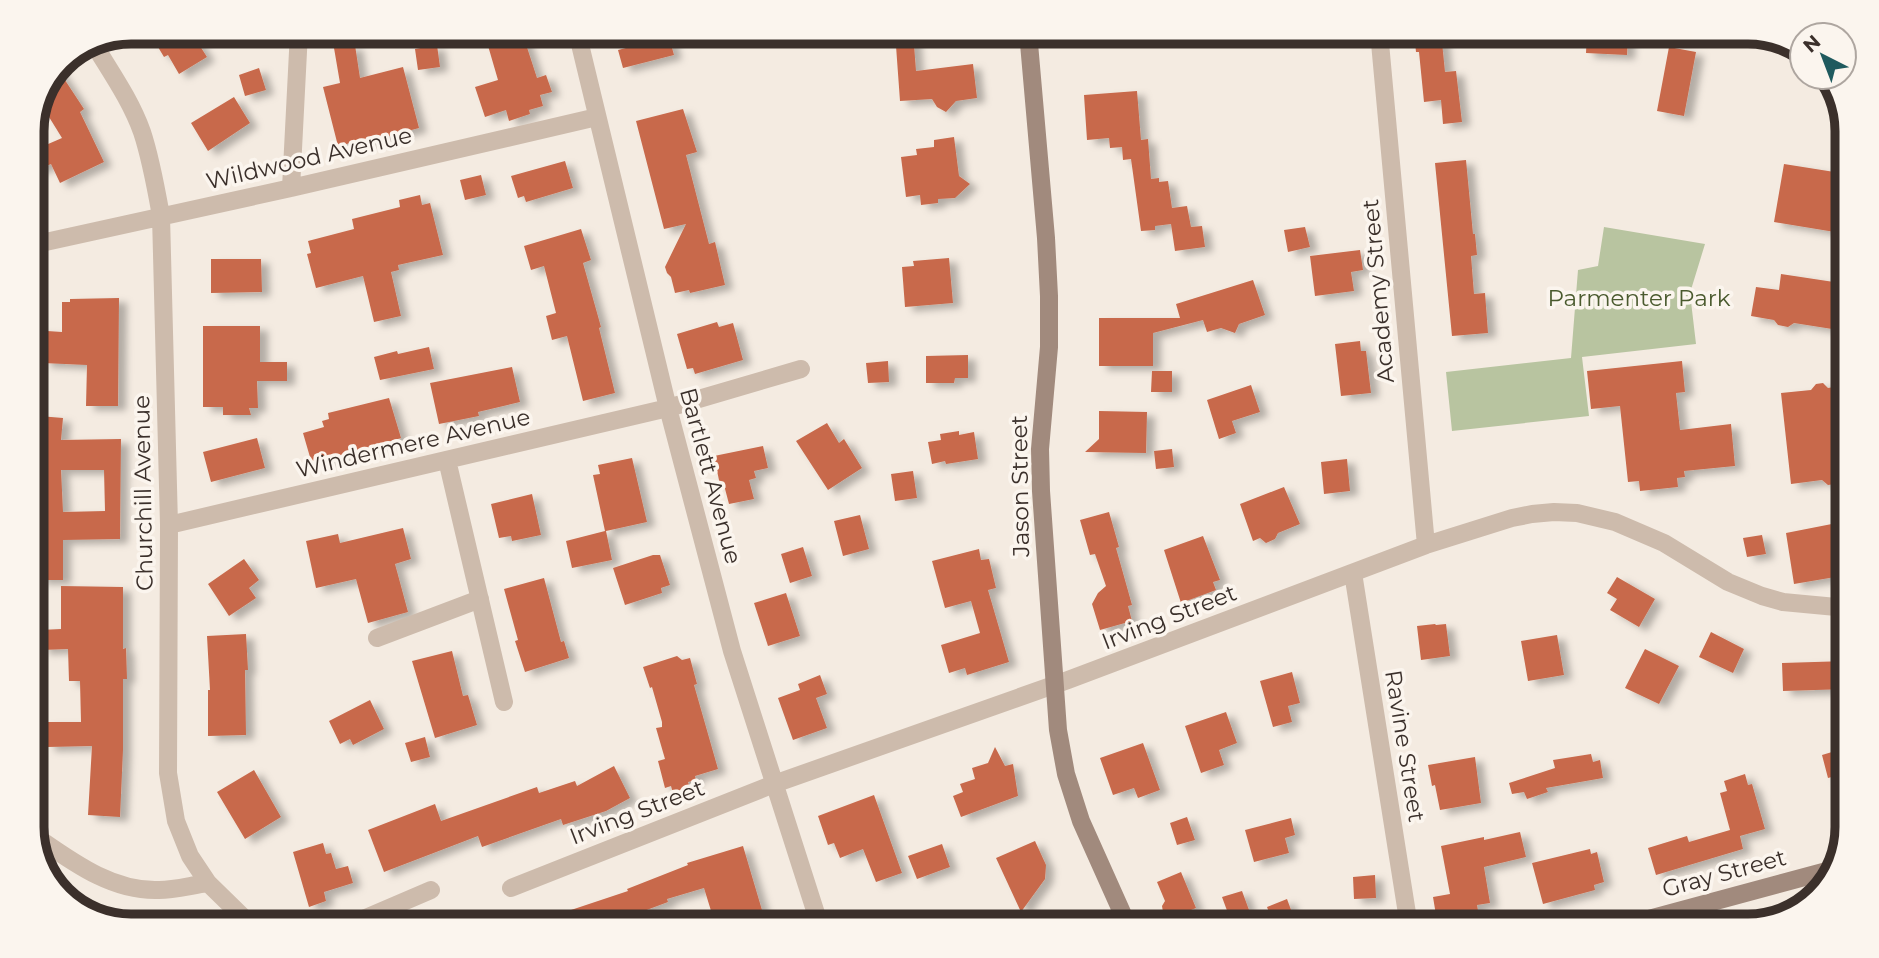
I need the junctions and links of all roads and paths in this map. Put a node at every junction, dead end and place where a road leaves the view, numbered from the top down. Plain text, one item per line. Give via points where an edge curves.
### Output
1 (298, 44) edge
2 (580, 44) edge
3 (1029, 44) edge
4 (1380, 44) edge
5 (98, 50) edge
6 (597, 117) junction
7 (291, 188) junction
8 (161, 216) junction
9 (44, 242) edge
10 (801, 369) dead end
11 (668, 408) junction
12 (447, 460) junction
13 (169, 525) junction
14 (1426, 545) junction
15 (1353, 573) junction
16 (480, 599) junction
17 (1835, 607) edge
18 (377, 638) dead end
19 (1055, 685) junction
20 (504, 702) dead end
21 (774, 784) junction
22 (45, 843) edge
23 (1823, 872) edge
24 (208, 883) junction
25 (511, 888) dead end
26 (431, 890) dead end
27 (240, 914) edge
28 (375, 914) edge
29 (816, 914) edge
30 (1123, 914) edge
31 (1407, 914) edge
32 (1667, 914) edge

1 - 7 street
2 - 6 street, Bartlett Avenue
3 - 19 street, Jason Street via 1049,296 1040,449
4 - 14 street, Academy Street
5 - 8 street, Churchill Avenue via 142,132
6 - 7 street, Wildwood Avenue
6 - 11 street, Bartlett Avenue
7 - 8 street, Wildwood Avenue
8 - 9 street, Wildwood Avenue
8 - 13 street, Churchill Avenue
10 - 11 street, Windermere Avenue
11 - 12 street, Windermere Avenue
11 - 21 street, Bartlett Avenue via 732,651
12 - 13 street, Windermere Avenue
12 - 16 street
13 - 24 street, Churchill Avenue via 168,773 177,821 190,856
14 - 15 street, Irving Street
14 - 17 street, Irving Street via 1532,513 1577,513 1664,542 1728,582 1762,596
15 - 19 street, Irving Street
15 - 31 street, Ravine Street
16 - 18 street
16 - 20 street
19 - 21 street, Irving Street
19 - 30 street, Jason Street via 1066,774 1081,821
21 - 25 street, Irving Street
21 - 29 street, Bartlett Avenue
22 - 24 street via 86,870 126,887 159,890
23 - 32 street, Gray Street
24 - 27 street, Churchill Avenue
26 - 28 street

